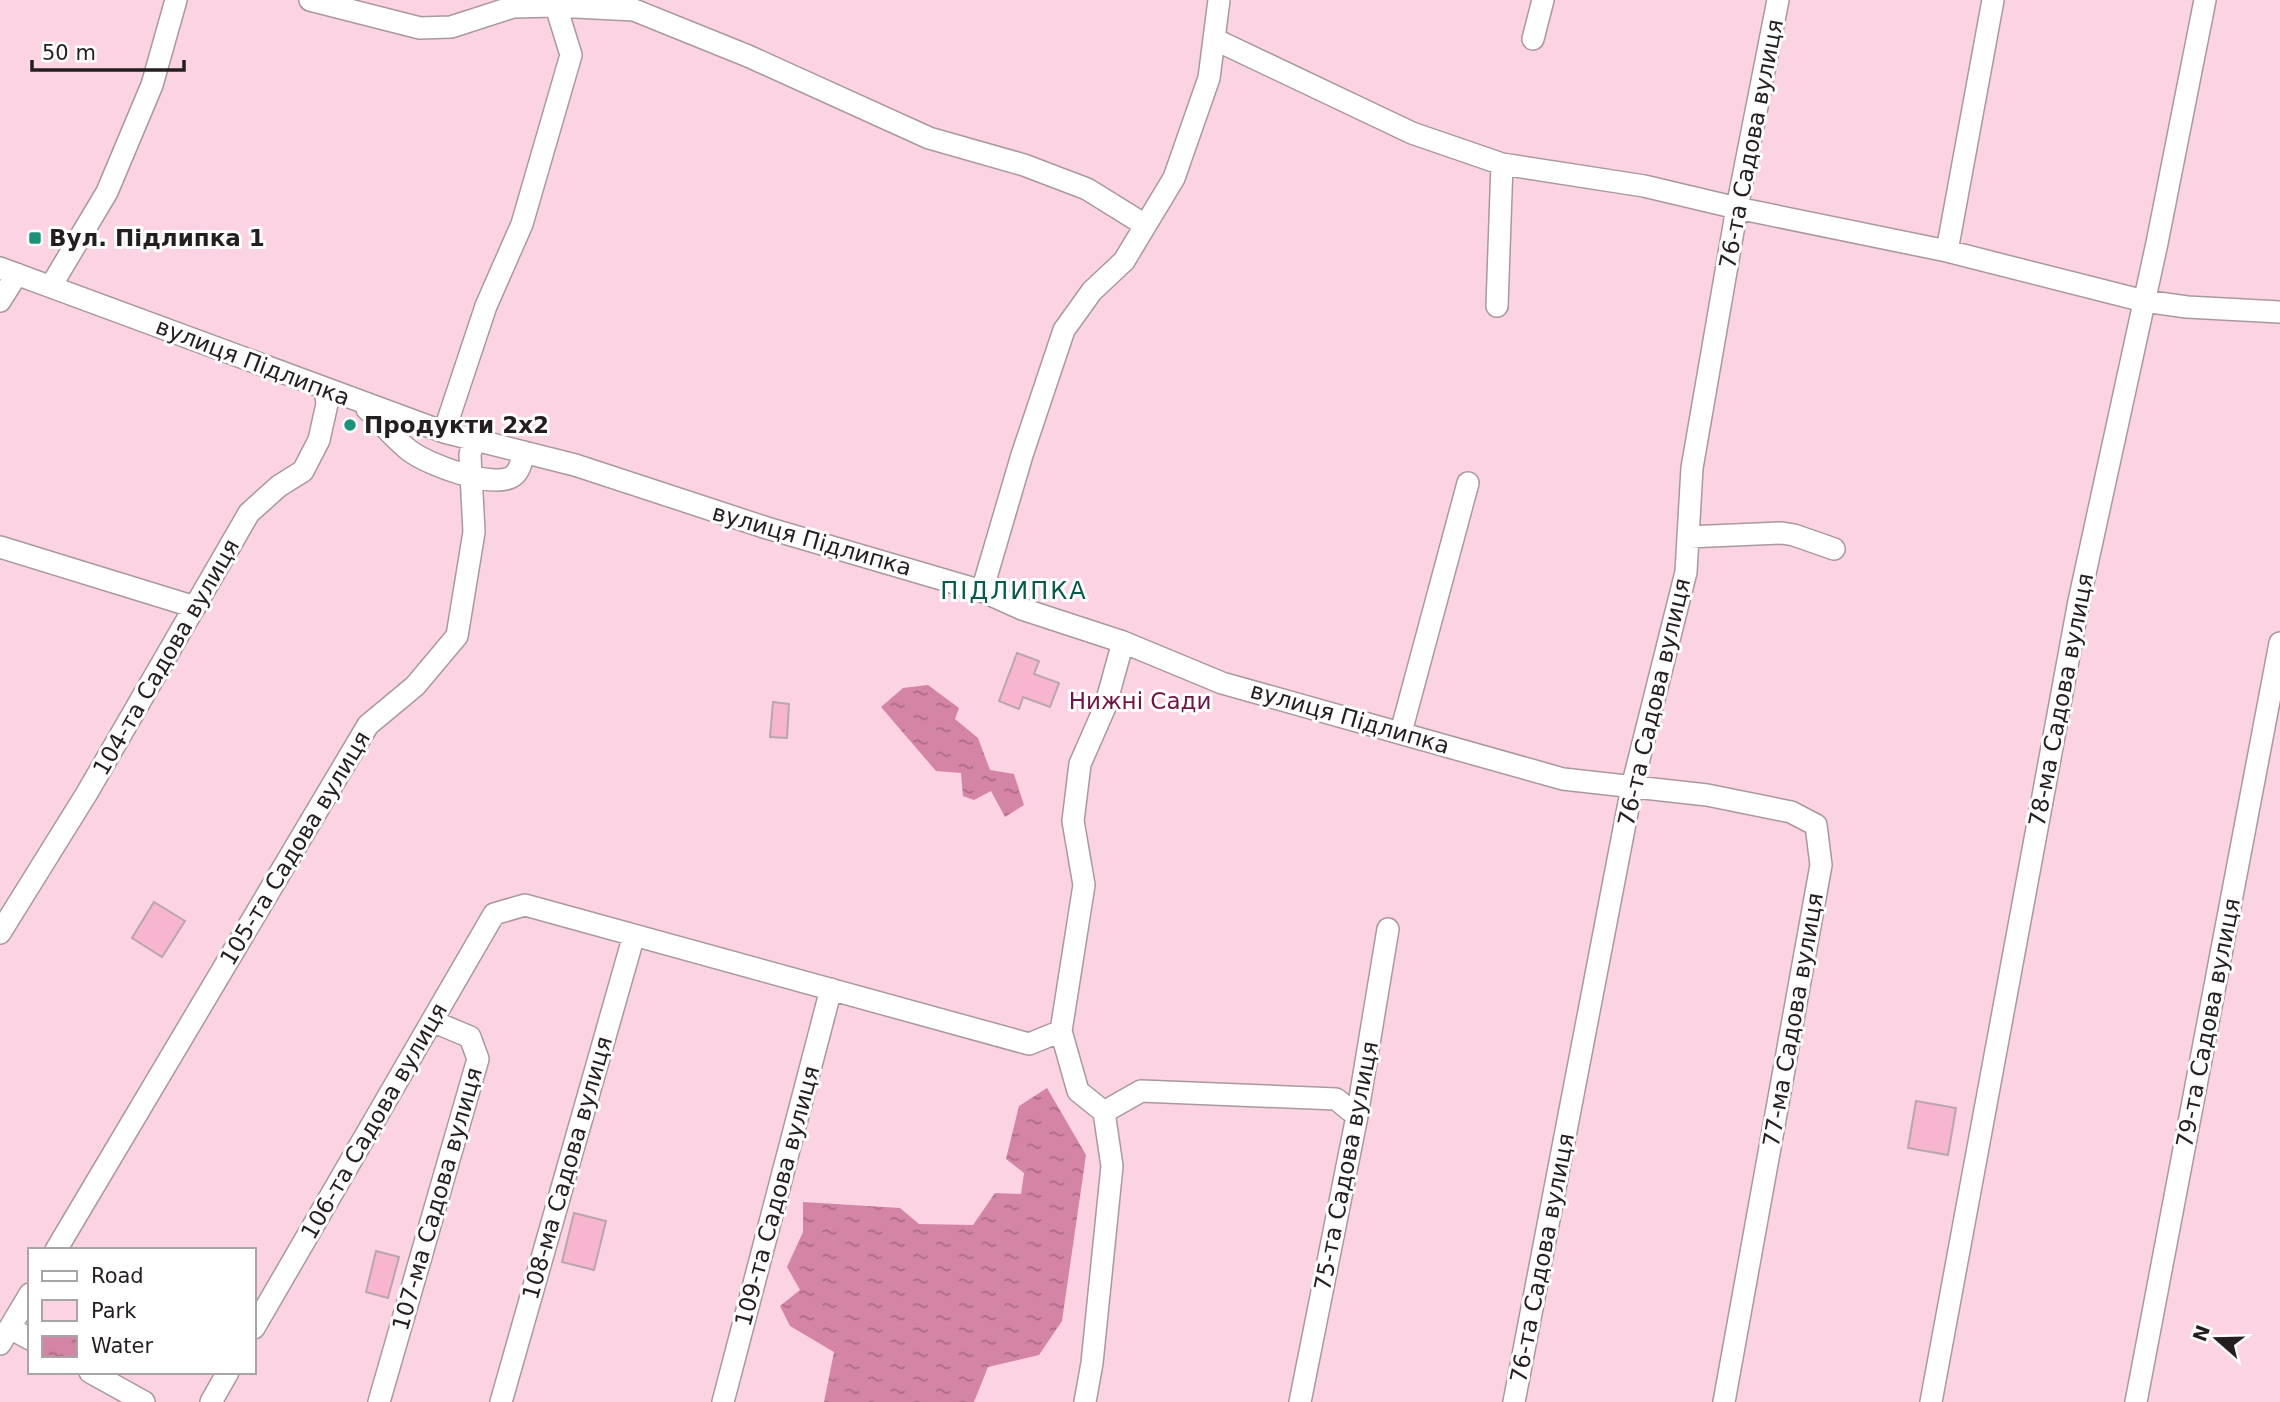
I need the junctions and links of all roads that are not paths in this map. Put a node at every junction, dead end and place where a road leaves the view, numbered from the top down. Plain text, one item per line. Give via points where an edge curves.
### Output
1 (176, 0) edge
2 (310, 0) edge
3 (1219, 0) edge
4 (1543, 0) edge
5 (1778, 0) edge
6 (1993, 0) edge
7 (2205, 0) edge
8 (555, 3) edge
9 (1214, 40) junction
10 (1533, 40) dead end
11 (1502, 164) junction
12 (1737, 208) junction
13 (1145, 225) junction
14 (1947, 251) junction
15 (8, 271) edge
16 (51, 286) junction
17 (0, 301) edge
18 (2144, 301) junction
19 (1497, 306) dead end
20 (2280, 312) edge
21 (325, 389) junction
22 (360, 402) junction
23 (444, 432) junction
24 (473, 439) junction
25 (524, 452) junction
26 (471, 476) junction
27 (1468, 483) dead end
28 (1688, 537) junction
29 (0, 547) edge
30 (1834, 549) dead end
31 (982, 591) junction
32 (195, 607) junction
33 (1123, 642) junction
34 (2280, 643) edge
35 (1401, 732) junction
36 (1632, 787) junction
37 (1388, 929) dead end
38 (0, 933) edge
39 (634, 935) junction
40 (831, 989) junction
41 (432, 1021) junction
42 (1061, 1031) junction
43 (1104, 1112) junction
44 (1357, 1116) junction
45 (57, 1248) edge
46 (28, 1297) edge
47 (256, 1325) edge
48 (5, 1336) edge
49 (28, 1339) edge
50 (94, 1374) edge
51 (227, 1374) edge
52 (144, 1402) edge
53 (211, 1402) edge
54 (379, 1402) edge
55 (501, 1402) edge
56 (723, 1402) edge
57 (1085, 1402) edge
58 (1300, 1402) edge
59 (1514, 1402) edge
60 (1724, 1402) edge
61 (1931, 1402) edge
62 (2136, 1402) edge

1 - 16 street via 152,85 107,192
2 - 8 street via 420,28 451,27 513,6
3 - 9 street
4 - 10 street
5 - 12 street, 76-та Садова вулиця
6 - 14 street
7 - 18 street, 78-ма Садова вулиця
8 - 13 street via 634,10 929,138 1087,189
8 - 23 street via 570,55 522,224 486,306
9 - 11 street via 1412,133
9 - 13 street via 1209,78 1174,178
11 - 12 street via 1644,186
11 - 19 street
12 - 14 street
12 - 28 street, 76-та Садова вулиця via 1692,468
13 - 31 street via 1124,261 1092,291 1064,330
14 - 18 street
15 - 16 street, вулиця Підлипка
15 - 17 street
16 - 21 street, вулиця Підлипка
18 - 20 street
18 - 61 street, 78-ма Садова вулиця via 2079,601
21 - 22 street, вулиця Підлипка
21 - 32 street, 104-та Садова вулиця via 327,404 319,440 303,471 249,513
22 - 23 street, вулиця Підлипка
22 - 26 street via 411,452
23 - 24 street, вулиця Підлипка
24 - 25 street, вулиця Підлипка
24 - 26 street, 105-та Садова вулиця
25 - 26 street via 513,476 499,482
25 - 31 street, вулиця Підлипка
26 - 45 street, 105-та Садова вулиця via 474,532 457,636 415,686 368,724
27 - 35 street
28 - 30 street via 1782,533
28 - 36 street, 76-та Садова вулиця via 1686,572
29 - 32 street
31 - 33 street, вулиця Підлипка
32 - 38 street, 104-та Садова вулиця via 88,793
33 - 35 street, вулиця Підлипка via 1222,683
33 - 42 street via 1105,708 1080,764 1073,821 1084,885
34 - 62 street, 79-та Садова вулиця
35 - 36 street, вулиця Підлипка via 1563,779
36 - 59 street, 76-та Садова вулиця
36 - 60 street, 77-ма Садова вулиця via 1791,812 1816,825 1821,865
37 - 44 street, 75-та Садова вулиця
39 - 40 street
39 - 41 street, 106-та Садова вулиця via 526,905 494,914
39 - 55 street, 108-ма Садова вулиця
40 - 42 street via 1029,1044
40 - 56 street, 109-та Садова вулиця
41 - 47 street, 106-та Садова вулиця
41 - 54 street, 107-ма Садова вулиця via 470,1037 478,1059
42 - 43 street via 1078,1091
43 - 44 street via 1141,1091 1336,1099
43 - 57 street via 1112,1166
44 - 58 street, 75-та Садова вулиця
46 - 48 street
48 - 49 street
50 - 52 street
51 - 53 street

